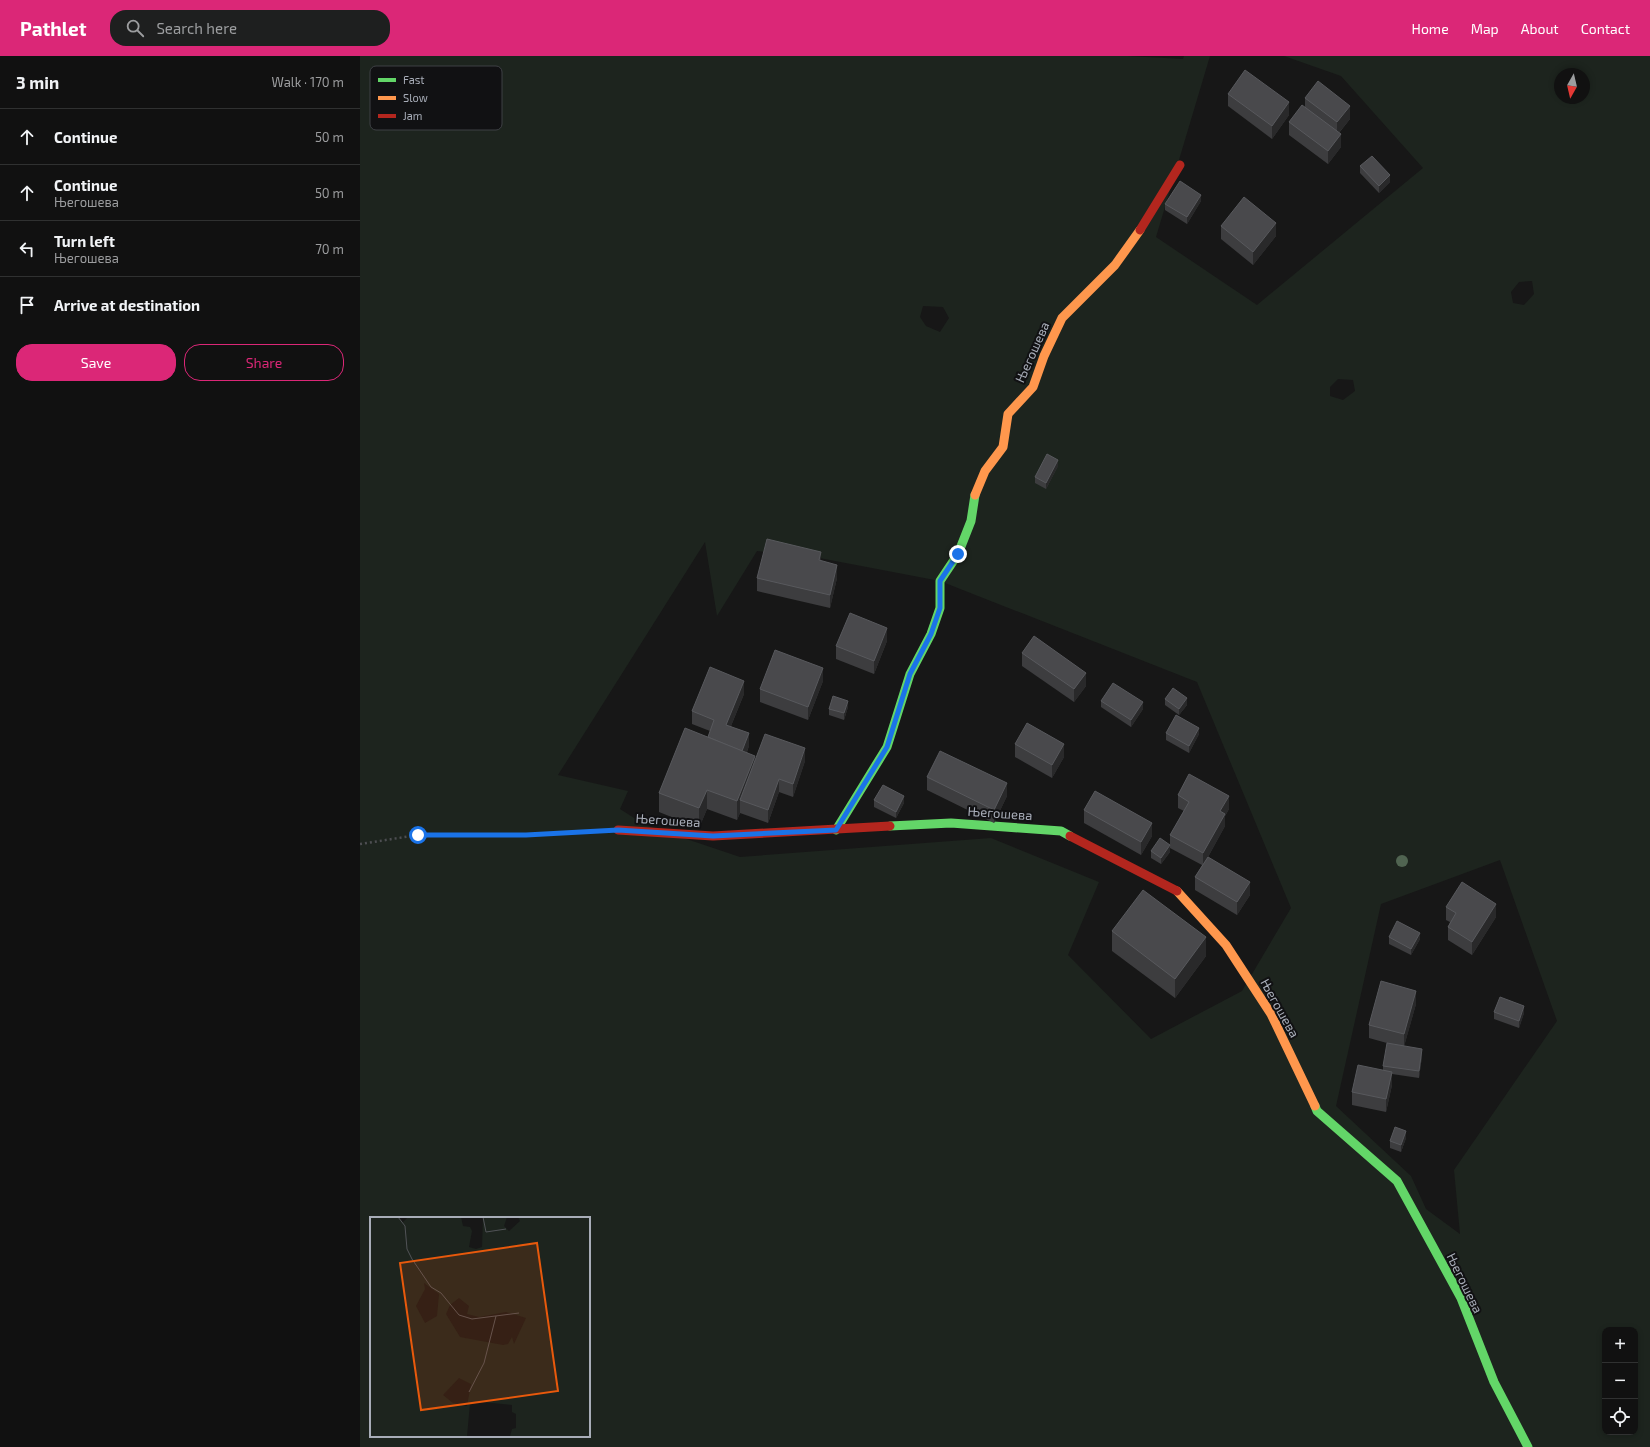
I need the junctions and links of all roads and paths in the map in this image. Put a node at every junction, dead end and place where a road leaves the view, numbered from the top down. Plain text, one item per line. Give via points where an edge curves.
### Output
1 (1180, 165) dead end
2 (618, 830) joint
3 (836, 830) junction
4 (360, 844) edge
5 (1528, 1447) edge

1 - 3 street, Његошева via 1115,265 1062,318 1033,387 1008,414 1003,447 985,471 974,498 971,521 958,554 940,581 940,608 931,634 910,674 887,747
2 - 3 street, Његошева via 713,836
2 - 4 path via 526,835 418,835
3 - 5 street, Његошева via 950,823 1061,831 1175,888 1226,945 1271,1014 1316,1111 1397,1181 1461,1298 1494,1382

